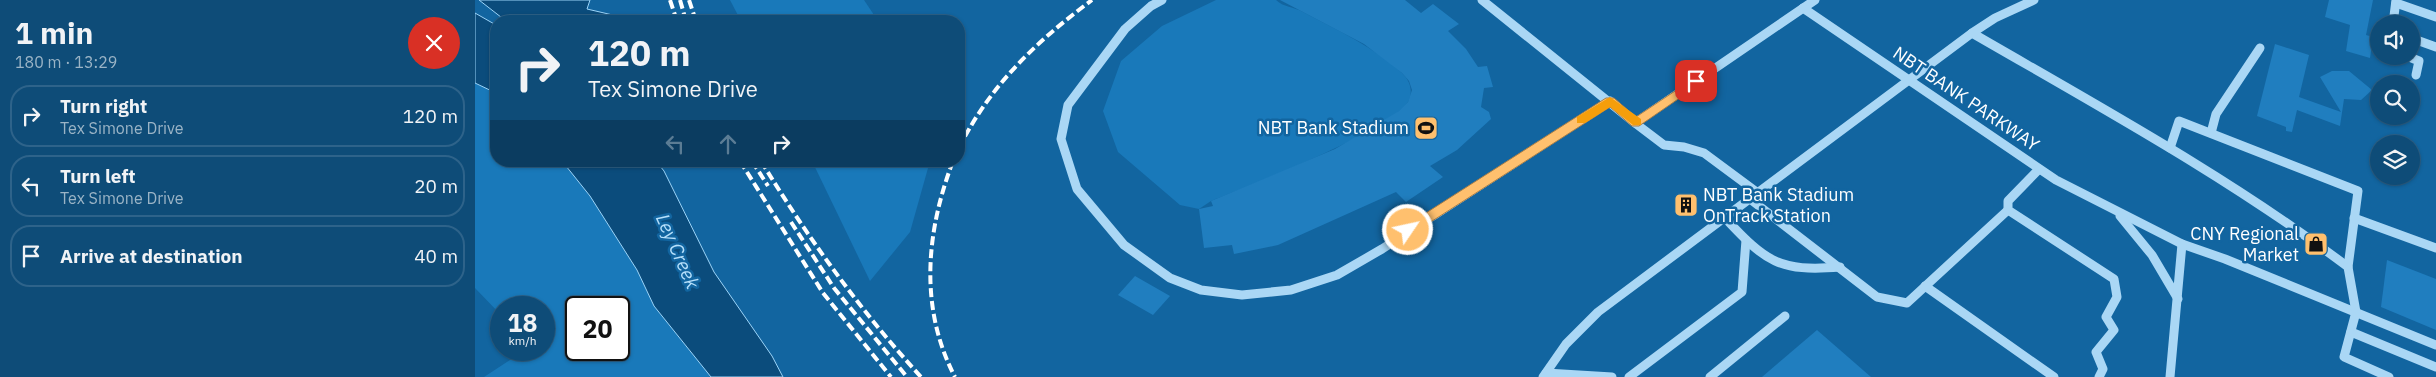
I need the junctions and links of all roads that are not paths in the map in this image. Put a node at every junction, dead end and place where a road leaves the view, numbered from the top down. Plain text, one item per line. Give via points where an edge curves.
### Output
1 (1162, 0) edge
2 (1482, 0) edge
3 (1815, 0) edge
4 (2034, 0) edge
5 (2396, 2) edge
6 (1803, 8) junction
7 (2394, 15) edge
8 (2436, 17) edge
9 (1973, 33) junction
10 (2420, 41) edge
11 (2436, 47) edge
12 (2260, 48) dead end
13 (2418, 65) edge
14 (2416, 75) dead end
15 (1909, 80) junction
16 (1610, 101) junction
17 (1635, 123) junction
18 (2211, 134) junction
19 (2170, 148) junction
20 (2039, 169) junction
21 (1754, 196) junction
22 (2009, 210) junction
23 (2114, 210) junction
24 (1725, 218) junction
25 (2354, 218) junction
26 (1746, 240) junction
27 (2182, 244) junction
28 (2436, 248) edge
29 (1840, 267) junction
30 (2348, 267) junction
31 (1925, 286) junction
32 (2178, 299) junction
33 (2356, 312) junction
34 (1785, 316) dead end
35 (2351, 332) junction
36 (2436, 345) edge
37 (2436, 366) edge
38 (1545, 375) edge
39 (1612, 377) edge
40 (1629, 377) edge
41 (1710, 377) edge
42 (2054, 377) edge
43 (2099, 377) edge
44 (2170, 377) edge
45 (2389, 377) edge

1 - 16 street via 1125,29 1068,105 1061,139 1077,189 1124,245 1170,278 1201,290 1242,295 1291,290 1337,275
2 - 16 street
3 - 6 street
4 - 9 street via 1995,18
5 - 7 street
5 - 8 street
6 - 15 street, NBT BANK PARKWAY
6 - 17 street
9 - 15 street
9 - 19 street
10 - 11 street
12 - 18 street via 2216,114
13 - 14 street
15 - 20 street, NBT BANK PARKWAY
15 - 21 street
16 - 17 street
17 - 21 street via 1664,145 1704,153
18 - 19 street via 2179,121
18 - 25 street via 2358,191
19 - 30 street via 2307,235
20 - 22 street via 2008,201
20 - 23 street, NBT BANK PARKWAY
21 - 24 street
21 - 29 street
22 - 31 street
22 - 43 street via 2114,280 2117,297 2106,317 2114,330 2096,352 2103,369
23 - 27 street, NBT BANK PARKWAY
23 - 32 street, NBT BANK PARKWAY via 2141,237
24 - 26 street
24 - 38 street via 1598,312 1567,344
25 - 28 street
25 - 30 street
26 - 29 street via 1778,263 1799,270
26 - 40 street via 1742,292
27 - 32 street
27 - 33 street, NBT BANK PARKWAY
29 - 31 street via 1877,297 1907,303
30 - 33 street
31 - 42 street
32 - 44 street
33 - 35 street
33 - 36 street, NBT BANK PARKWAY
34 - 41 street
35 - 37 street
35 - 45 street via 2344,357
38 - 39 street

